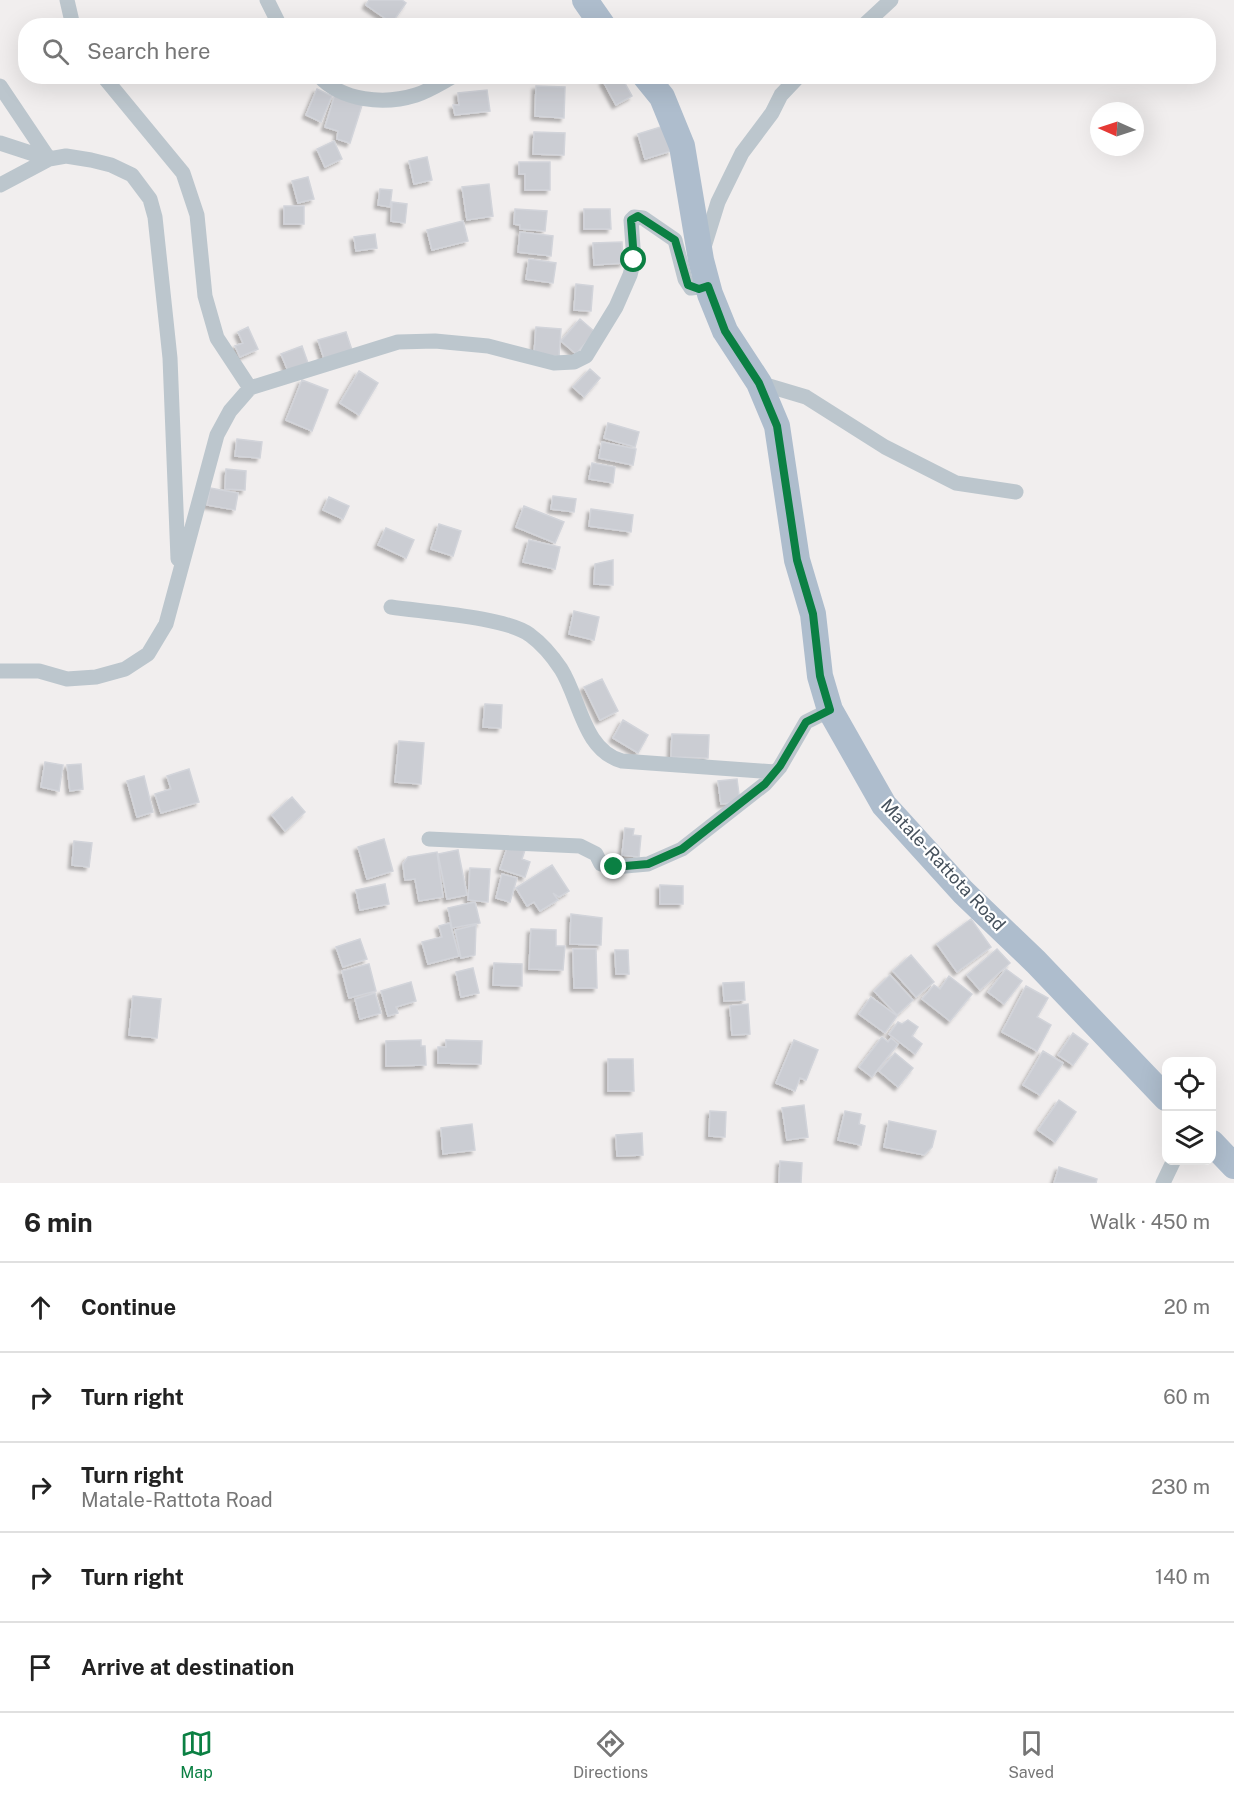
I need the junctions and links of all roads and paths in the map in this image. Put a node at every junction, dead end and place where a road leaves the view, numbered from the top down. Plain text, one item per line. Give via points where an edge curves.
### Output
1 (68, 0) edge
2 (267, 0) edge
3 (585, 0) edge
4 (891, 0) edge
5 (71, 18) edge
6 (276, 18) edge
7 (595, 18) edge
8 (871, 18) edge
9 (110, 84) edge
10 (330, 84) edge
11 (438, 84) edge
12 (651, 84) edge
13 (791, 84) edge
14 (0, 86) edge
15 (0, 143) edge
16 (49, 159) junction
17 (0, 186) edge
18 (701, 260) junction
19 (708, 286) junction
20 (759, 383) junction
21 (250, 388) junction
22 (1016, 492) dead end
23 (179, 571) junction
24 (391, 607) dead end
25 (0, 671) edge
26 (830, 710) junction
27 (775, 772) junction
28 (429, 839) dead end
29 (1162, 1093) edge
30 (1216, 1147) edge
31 (1172, 1165) edge
32 (1234, 1166) edge
33 (1163, 1183) edge

1 - 5 street
2 - 6 street
3 - 7 main road
4 - 8 street
9 - 21 street via 183,173 197,215 205,296 218,338
10 - 11 street via 346,95 388,101 416,95
12 - 18 main road, Matale-Rattota Road via 662,97 682,146
13 - 18 street via 742,153 715,210
14 - 16 street
15 - 16 street
16 - 17 street
16 - 23 street via 66,156 117,168 141,184 150,199 170,358
18 - 19 main road, Matale-Rattota Road
19 - 20 main road, Matale-Rattota Road via 725,331
19 - 21 street via 691,288 675,240 644,218 634,217 634,260 624,292 586,356 574,362 554,363 488,346 398,342
20 - 22 street via 806,397 885,447 956,483
20 - 26 main road, Matale-Rattota Road via 777,426 797,560 813,614 820,676
21 - 23 street via 230,411 217,435
23 - 25 street via 166,624 148,654 125,669 67,679 39,671
24 - 27 street via 506,624 529,633 561,668 592,738 610,757
26 - 27 street via 806,722
26 - 29 main road, Matale-Rattota Road via 884,805 963,892
27 - 28 street via 682,849 648,864 601,864 596,854 579,846
30 - 32 main road
31 - 33 street

